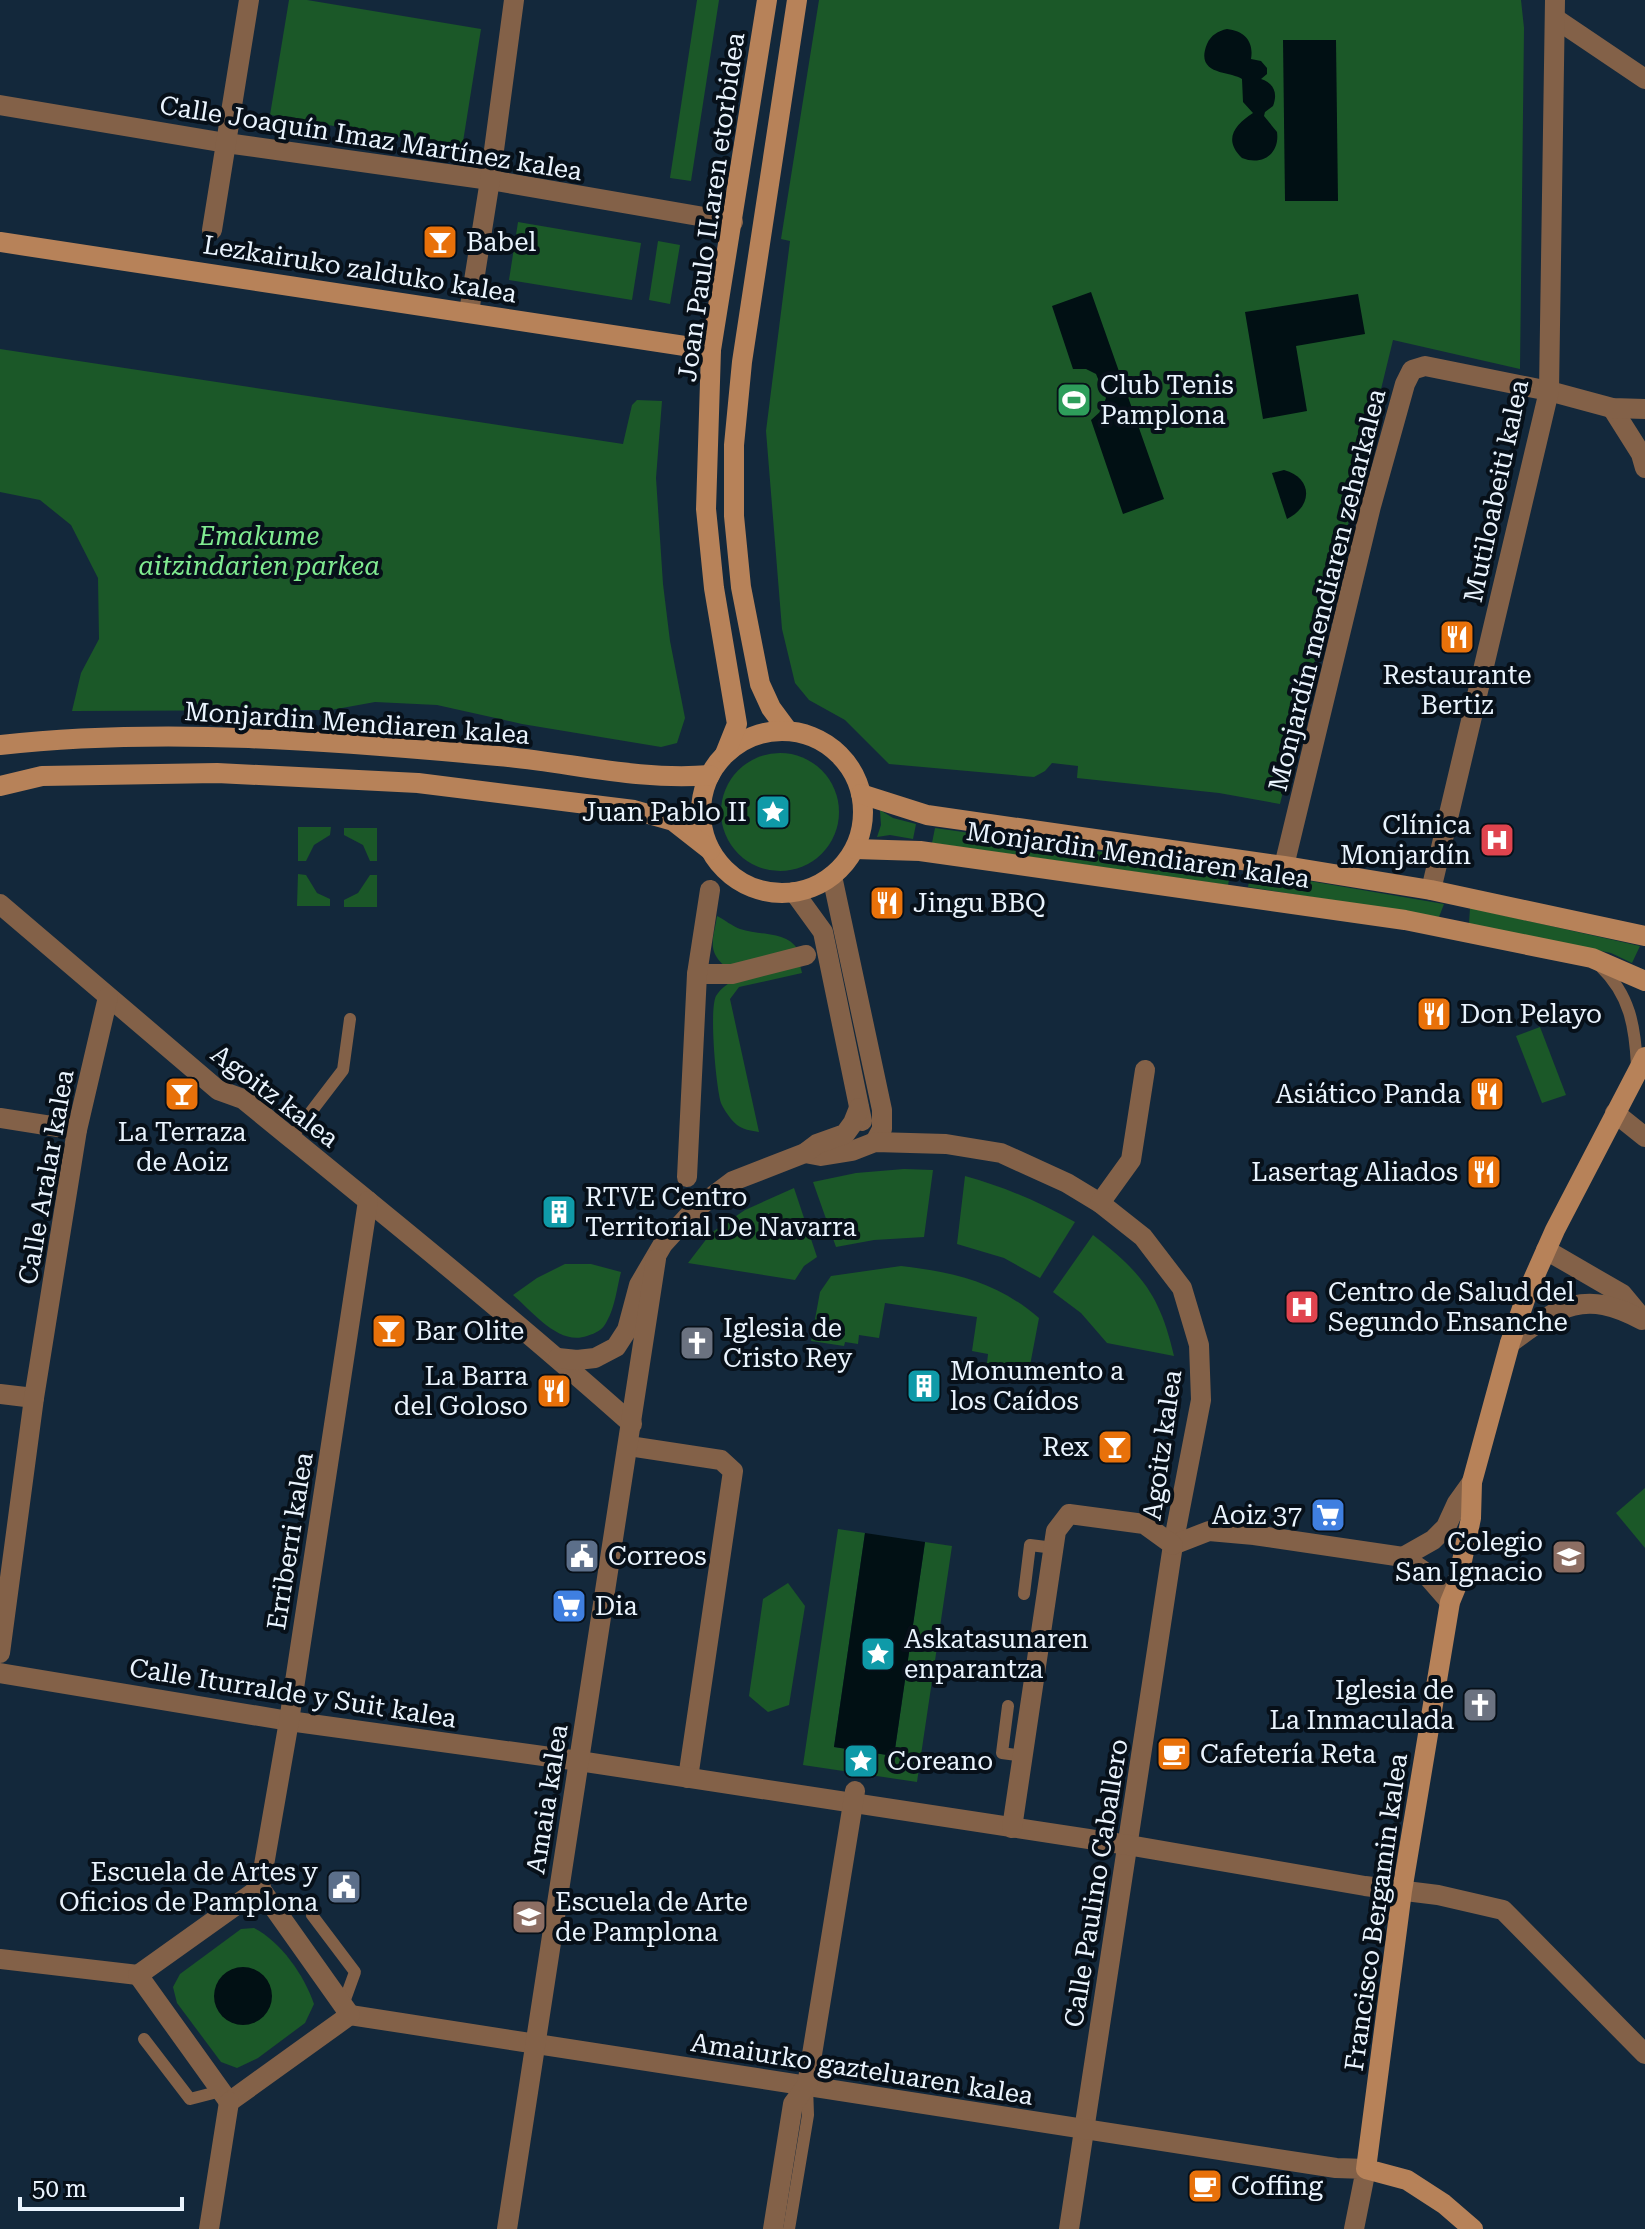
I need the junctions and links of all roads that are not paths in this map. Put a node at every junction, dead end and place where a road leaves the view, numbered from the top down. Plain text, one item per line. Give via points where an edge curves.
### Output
1 (249, 0) edge
2 (514, 0) edge
3 (767, 0) edge
4 (797, 0) edge
5 (1555, 10) edge
6 (1645, 79) edge
7 (0, 105) edge
8 (226, 143) junction
9 (490, 180) junction
10 (733, 222) junction
11 (212, 230) dead end
12 (0, 242) edge
13 (469, 312) junction
14 (711, 350) junction
15 (1549, 391) junction
16 (1612, 408) junction
17 (1645, 409) edge
18 (1644, 456) edge
19 (788, 731) junction
20 (0, 745) edge
21 (725, 754) junction
22 (710, 775) junction
23 (0, 786) edge
24 (861, 794) junction
25 (855, 849) junction
26 (710, 850) junction
27 (1284, 866) junction
28 (832, 876) junction
29 (710, 890) dead end
30 (1431, 890) junction
31 (794, 892) junction
32 (0, 904) edge
33 (1645, 936) edge
34 (806, 955) dead end
35 (1592, 958) junction
36 (697, 974) junction
37 (1645, 981) edge
38 (108, 997) junction
39 (350, 1019) dead end
40 (1641, 1064) edge
41 (1145, 1070) dead end
42 (859, 1108) junction
43 (1615, 1113) junction
44 (0, 1118) edge
45 (77, 1130) junction
46 (1645, 1137) edge
47 (291, 1138) junction
48 (875, 1142) junction
49 (805, 1153) junction
50 (687, 1177) dead end
51 (368, 1201) junction
52 (1100, 1203) junction
53 (1546, 1250) junction
54 (656, 1259) junction
55 (1644, 1322) edge
56 (1510, 1343) junction
57 (558, 1358) junction
58 (0, 1394) edge
59 (34, 1398) junction
60 (632, 1424) junction
61 (629, 1446) junction
62 (1472, 1482) junction
63 (1173, 1545) junction
64 (1054, 1548) junction
65 (1403, 1557) junction
66 (1024, 1594) dead end
67 (1450, 1602) junction
68 (0, 1653) edge
69 (0, 1673) edge
70 (1008, 1706) dead end
71 (289, 1721) junction
72 (1023, 1756) junction
73 (579, 1761) junction
74 (688, 1778) junction
75 (854, 1797) junction
76 (1012, 1828) junction
77 (1128, 1845) junction
78 (260, 1888) junction
79 (1402, 1891) junction
80 (312, 1915) dead end
81 (0, 1959) edge
82 (138, 1975) junction
83 (347, 2010) junction
84 (144, 2039) dead end
85 (536, 2046) junction
86 (1645, 2054) edge
87 (807, 2085) junction
88 (225, 2096) junction
89 (1084, 2130) junction
90 (1366, 2169) junction
91 (209, 2229) edge
92 (507, 2229) edge
93 (773, 2229) edge
94 (789, 2229) edge
95 (1069, 2229) edge
96 (1354, 2229) edge
97 (1473, 2229) edge

1 - 8 street
2 - 9 street
3 - 10 main road, Joan Paulo II.aren etorbidea
4 - 19 main road, Joan Paulo II.aren etorbidea via 734,445 734,516 754,657 771,708
5 - 6 street
5 - 15 street, Mutiloabeiti kalea
7 - 8 street, Calle Joaquín Imaz Martínez kalea
8 - 9 street, Calle Joaquín Imaz Martínez kalea
8 - 11 street
9 - 10 street, Calle Joaquín Imaz Martínez kalea
9 - 13 street
10 - 14 main road, Joan Paulo II.aren etorbidea
12 - 13 main road, Lezkairuko zalduko kalea
13 - 14 main road, Lezkairuko zalduko kalea
14 - 21 main road, Joan Paulo II.aren etorbidea via 706,509 737,724
15 - 16 street
15 - 27 street, Monjardín mendiaren zeharkalea via 1425,366 1412,370 1371,506
15 - 30 street, Mutiloabeiti kalea
16 - 17 street
16 - 18 street
19 - 21 main road via 756,735
19 - 24 main road via 827,744 843,758
20 - 22 main road, Monjardin Mendiaren kalea via 141,736 337,742 533,759 640,776
21 - 22 main road
22 - 26 main road via 702,799 702,825
23 - 26 main road via 42,776 217,773 418,783 634,810 673,821
24 - 25 main road via 863,822
24 - 27 main road, Monjardin Mendiaren kalea via 927,815
25 - 28 main road
25 - 35 main road, Monjardin Mendiaren kalea via 920,851 1405,920
26 - 31 main road via 745,884 769,892
27 - 30 main road, Monjardin Mendiaren kalea
28 - 31 main road
28 - 48 street via 882,1110 882,1129
29 - 36 street
30 - 33 main road, Monjardin Mendiaren kalea
31 - 42 street via 823,932
32 - 38 street, Agoitz kalea
34 - 36 street via 732,974
35 - 37 main road, Monjardin Mendiaren kalea
35 - 40 lane via 1607,973 1633,1020
36 - 50 street
38 - 45 street, Calle Aralar kalea
38 - 47 street, Agoitz kalea via 218,1090 243,1099
39 - 47 lane via 343,1070
40 - 43 main road, Francisco Bergamin kalea
41 - 52 street via 1131,1160
42 - 48 street
42 - 49 street, Agoitz kalea via 845,1134
43 - 46 street
43 - 53 main road, Francisco Bergamin kalea
44 - 45 street
45 - 59 street, Calle Aralar kalea
47 - 51 street, Agoitz kalea
48 - 49 street, Agoitz kalea via 821,1156
48 - 52 street, Agoitz kalea via 946,1144 1001,1153
49 - 54 street, Agoitz kalea via 733,1181 693,1211
51 - 57 street, Agoitz kalea
51 - 71 street, Erriberri kalea
52 - 63 street, Agoitz kalea via 1143,1237 1182,1288 1199,1345 1201,1400
53 - 55 street via 1622,1294
53 - 56 main road, Francisco Bergamin kalea
54 - 57 street, Agoitz kalea via 639,1285 627,1330 616,1347 595,1358
54 - 60 street, Agoitz kalea
55 - 56 street via 1618,1307 1588,1302 1545,1318
56 - 62 main road, Francisco Bergamin kalea
57 - 60 street, Agoitz kalea
58 - 59 street
59 - 68 street, Calle Aralar kalea
60 - 61 street, Amaia kalea
61 - 73 street, Amaia kalea
61 - 74 street via 721,1460 733,1471
62 - 65 street, Francisco Bergamin kalea via 1446,1527
62 - 67 main road, Francisco Bergamin kalea via 1471,1518
63 - 64 street via 1144,1524 1069,1514 1056,1531
63 - 65 street, Agoitz kalea via 1209,1531
63 - 77 street, Calle Paulino Caballero
64 - 66 lane via 1030,1545
64 - 72 street
65 - 67 street
67 - 79 main road, Francisco Bergamin kalea
69 - 71 street, Calle Iturralde y Suit kalea
70 - 72 lane via 1002,1753
71 - 73 street, Calle Iturralde y Suit kalea
71 - 78 street, Erriberri kalea
72 - 76 street
73 - 74 street
73 - 85 street, Amaia kalea
74 - 75 street
75 - 76 street
75 - 87 street
76 - 77 street
77 - 79 street
77 - 89 street, Calle Paulino Caballero
78 - 82 street
78 - 83 street
79 - 86 street via 1503,1910
79 - 90 main road, Francisco Bergamin kalea
80 - 83 lane via 355,1972
81 - 82 street
82 - 88 street
83 - 85 street, Amaiurko gazteluaren kalea
83 - 88 street
84 - 88 lane via 190,2099
85 - 87 street, Amaiurko gazteluaren kalea
85 - 92 street, Amaia kalea
87 - 89 street, Amaiurko gazteluaren kalea
87 - 93 street via 793,2104
87 - 94 lane via 808,2115
88 - 91 street
89 - 90 street, Amaiurko gazteluaren kalea
89 - 95 street, Calle Paulino Caballero
90 - 96 street, Francisco Bergamin kalea
90 - 97 main road via 1407,2180

